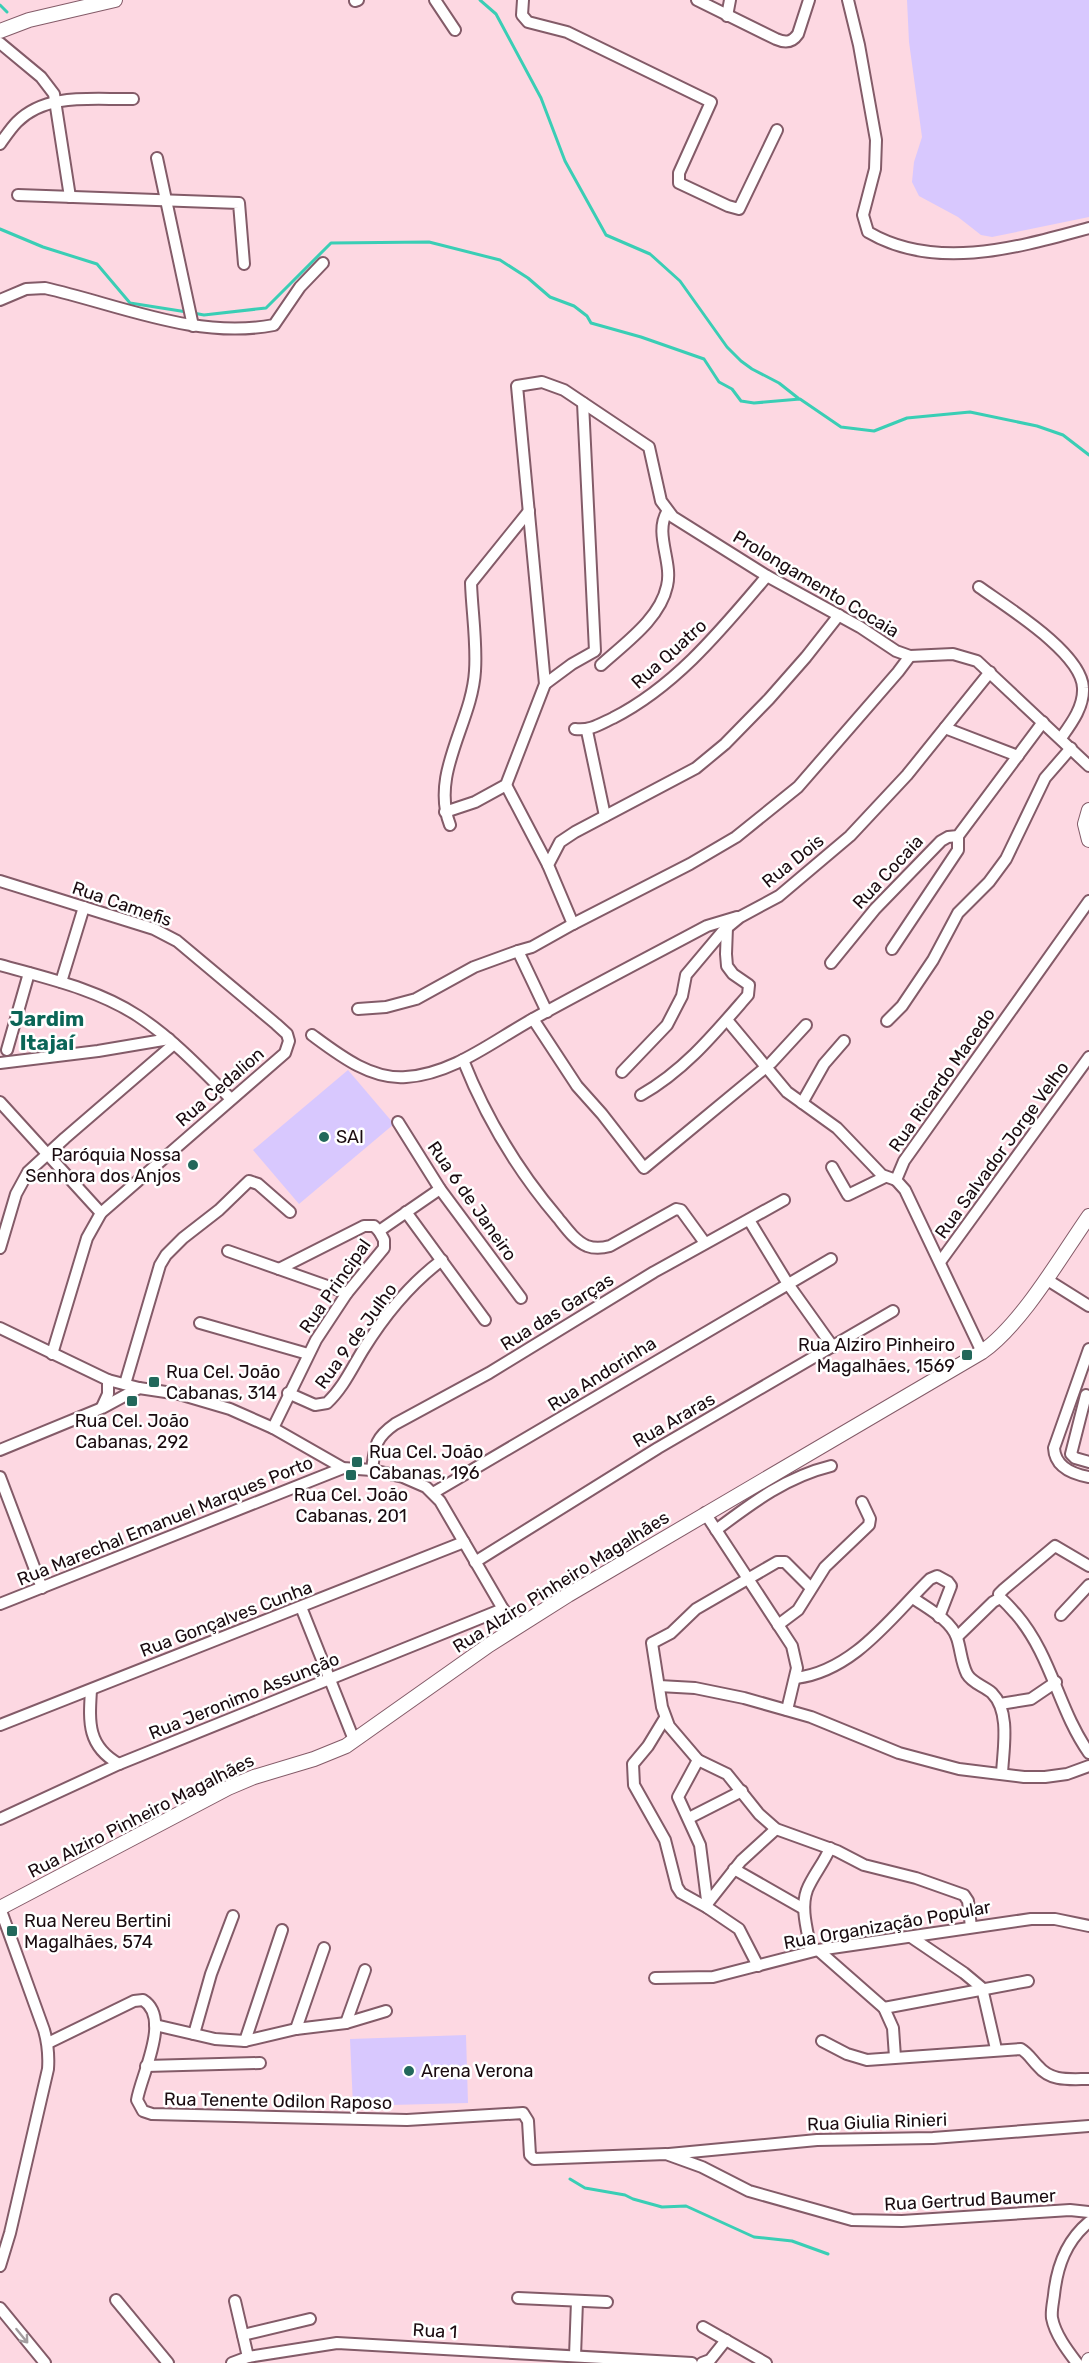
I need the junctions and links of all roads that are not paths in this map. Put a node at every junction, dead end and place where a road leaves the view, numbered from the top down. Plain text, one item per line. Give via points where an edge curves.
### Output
1 (115, 0) edge
2 (435, 0) edge
3 (523, 0) edge
4 (697, 0) edge
5 (730, 0) edge
6 (809, 0) edge
7 (848, 0) edge
8 (727, 16) junction
9 (455, 30) dead end
10 (0, 31) edge
11 (0, 43) edge
12 (133, 99) dead end
13 (56, 101) junction
14 (777, 130) dead end
15 (0, 144) edge
16 (157, 158) dead end
17 (18, 195) dead end
18 (70, 197) junction
19 (165, 200) junction
20 (1089, 228) edge
21 (322, 263) dead end
22 (244, 264) dead end
23 (0, 300) edge
24 (192, 322) junction
25 (583, 403) junction
26 (529, 511) junction
27 (667, 512) junction
28 (767, 576) junction
29 (979, 587) dead end
30 (839, 615) junction
31 (910, 656) junction
32 (601, 665) dead end
33 (990, 672) junction
34 (545, 684) junction
35 (1043, 722) junction
36 (945, 728) junction
37 (575, 729) dead end
38 (587, 731) junction
39 (1061, 738) junction
40 (1071, 748) junction
41 (1018, 756) junction
42 (1089, 766) edge
43 (506, 785) junction
44 (1089, 810) edge
45 (445, 813) junction
46 (604, 816) junction
47 (450, 825) dead end
48 (958, 836) junction
49 (1089, 840) edge
50 (548, 865) junction
51 (0, 881) edge
52 (1089, 901) edge
53 (84, 907) junction
54 (740, 917) junction
55 (573, 924) junction
56 (727, 927) junction
57 (892, 949) dead end
58 (518, 951) junction
59 (831, 963) dead end
60 (0, 964) edge
61 (29, 973) junction
62 (61, 982) junction
63 (358, 1009) dead end
64 (547, 1012) junction
65 (533, 1019) junction
66 (727, 1020) junction
67 (887, 1021) dead end
68 (276, 1024) joint
69 (806, 1025) dead end
70 (312, 1035) dead end
71 (172, 1041) junction
72 (844, 1041) dead end
73 (4, 1049) edge
74 (1089, 1057) edge
75 (26, 1059) junction
76 (463, 1060) junction
77 (0, 1063) edge
78 (766, 1067) junction
79 (622, 1072) dead end
80 (641, 1095) dead end
81 (231, 1099) junction
82 (0, 1102) edge
83 (802, 1103) junction
84 (398, 1122) dead end
85 (46, 1154) junction
86 (832, 1167) dead end
87 (890, 1179) junction
88 (440, 1189) junction
89 (784, 1200) dead end
90 (290, 1212) dead end
91 (406, 1212) junction
92 (101, 1213) junction
93 (1089, 1216) edge
94 (748, 1220) junction
95 (379, 1231) junction
96 (705, 1243) junction
97 (0, 1248) edge
98 (228, 1251) dead end
99 (831, 1259) dead end
100 (442, 1260) junction
101 (940, 1262) junction
102 (279, 1269) junction
103 (1046, 1279) junction
104 (789, 1284) junction
105 (347, 1293) junction
106 (521, 1298) dead end
107 (1089, 1306) edge
108 (893, 1311) dead end
109 (485, 1320) dead end
110 (200, 1323) dead end
111 (0, 1328) edge
112 (833, 1347) junction
113 (1089, 1349) edge
114 (982, 1352) junction
115 (52, 1354) junction
116 (308, 1354) junction
117 (108, 1380) junction
118 (125, 1384) junction
119 (140, 1388) junction
120 (1075, 1391) junction
121 (288, 1393) junction
122 (1088, 1396) edge
123 (102, 1408) junction
124 (273, 1428) junction
125 (0, 1450) edge
126 (1089, 1462) edge
127 (831, 1466) dead end
128 (343, 1468) junction
129 (372, 1470) junction
130 (0, 1477) edge
131 (1089, 1477) edge
132 (433, 1493) junction
133 (862, 1502) dead end
134 (705, 1513) junction
135 (716, 1530) junction
136 (464, 1542) junction
137 (475, 1562) junction
138 (1089, 1566) edge
139 (748, 1579) junction
140 (1089, 1585) edge
141 (42, 1588) junction
142 (811, 1588) junction
143 (913, 1598) junction
144 (1000, 1598) junction
145 (0, 1605) edge
146 (301, 1607) junction
147 (503, 1609) junction
148 (1061, 1615) dead end
149 (939, 1617) junction
150 (778, 1625) junction
151 (518, 1627) junction
152 (957, 1637) junction
153 (796, 1677) junction
154 (329, 1679) junction
155 (1056, 1683) junction
156 (659, 1686) junction
157 (91, 1690) junction
158 (1000, 1704) junction
159 (787, 1710) junction
160 (665, 1718) junction
161 (0, 1725) edge
162 (354, 1740) junction
163 (1089, 1753) edge
164 (698, 1760) junction
165 (119, 1764) junction
166 (1089, 1766) edge
167 (1002, 1774) junction
168 (742, 1791) junction
169 (689, 1818) junction
170 (0, 1819) edge
171 (776, 1829) junction
172 (830, 1848) junction
173 (734, 1869) junction
174 (708, 1906) junction
175 (0, 1908) edge
176 (804, 1909) junction
177 (233, 1916) dead end
178 (1089, 1926) edge
179 (971, 1927) junction
180 (282, 1930) dead end
181 (911, 1937) junction
182 (324, 1948) dead end
183 (815, 1950) junction
184 (758, 1966) junction
185 (365, 1970) dead end
186 (655, 1978) dead end
187 (1028, 1981) dead end
188 (982, 1988) junction
189 (884, 2008) junction
190 (386, 2012) dead end
191 (346, 2023) junction
192 (155, 2025) junction
193 (296, 2030) junction
194 (194, 2034) junction
195 (245, 2041) junction
196 (822, 2041) dead end
197 (48, 2043) junction
198 (996, 2049) junction
199 (896, 2057) junction
200 (260, 2063) dead end
201 (146, 2066) junction
202 (1089, 2079) edge
203 (1089, 2126) edge
204 (692, 2151) junction
205 (666, 2154) junction
206 (530, 2155) joint
207 (692, 2163) junction
208 (1089, 2212) edge
209 (1089, 2222) edge
210 (0, 2266) edge
211 (518, 2298) dead end
212 (116, 2300) dead end
213 (235, 2301) dead end
214 (577, 2301) junction
215 (607, 2302) dead end
216 (0, 2308) edge
217 (310, 2319) dead end
218 (703, 2327) dead end
219 (243, 2335) junction
220 (726, 2340) junction
221 (575, 2356) junction
222 (248, 2357) junction
223 (616, 2361) edge
224 (45, 2363) edge
225 (168, 2363) edge
226 (232, 2363) edge
227 (692, 2363) edge
228 (702, 2363) edge
229 (766, 2363) edge
230 (1077, 2363) edge

1 - 10 street via 29,20
2 - 9 street
3 - 14 street via 522,15 528,22 567,32 711,102 679,173 679,183 739,209
4 - 8 street
5 - 8 street
6 - 8 street via 798,34 787,42
7 - 20 street via 876,140 875,170 863,215 868,232 919,252 953,254 997,249
11 - 13 street via 49,85
12 - 13 street
13 - 15 street via 38,106 16,122
13 - 18 street
16 - 19 street
17 - 18 street
18 - 19 street
19 - 22 street via 239,203
19 - 24 street
21 - 24 street via 274,325 231,330
23 - 24 street via 26,289 45,288
25 - 26 street via 542,382 517,386
25 - 27 street via 650,447 661,501
25 - 34 street via 595,651
26 - 34 street
26 - 45 street via 471,583 475,672 452,752
27 - 28 street, Prolongamento Cocaia
27 - 32 street via 662,524 668,586 658,609
28 - 30 street, Prolongamento Cocaia
28 - 38 street, Rua Quatro via 716,636 664,685 631,709
29 - 39 street via 1057,646 1080,672 1082,699
30 - 31 street, Prolongamento Cocaia via 888,647
30 - 46 street via 806,657 696,768
31 - 33 street, Prolongamento Cocaia via 953,654 977,661
31 - 55 street via 816,769 752,826 690,864
33 - 35 street, Prolongamento Cocaia
33 - 36 street, Rua Dois
34 - 43 street
35 - 39 street, Prolongamento Cocaia
35 - 41 street, Rua Cocaia
36 - 41 street
36 - 54 street, Rua Dois via 850,836 781,895
37 - 38 street
38 - 46 street
39 - 40 street, Prolongamento Cocaia
40 - 42 street, Prolongamento Cocaia
40 - 67 street via 1045,778 1006,859 958,913 933,960
41 - 48 street, Rua Cocaia
43 - 45 street
43 - 50 street
44 - 49 street via 1085,824
45 - 47 street
46 - 50 street via 563,839
48 - 57 street via 958,850
48 - 59 street, Rua Cocaia via 941,841 875,909
50 - 55 street
51 - 53 street, Rua Camefis
52 - 87 street, Rua Ricardo Macedo
53 - 62 street
53 - 68 street, Rua Camefis via 154,929 177,941
54 - 56 street, Rua Dois
54 - 64 street via 707,926
55 - 58 street
56 - 66 street via 728,966 750,989
56 - 79 street, Rua Dois via 686,975 682,996 667,1025
58 - 63 street via 474,967 416,999
58 - 64 street
60 - 61 street
61 - 62 street
61 - 73 street
62 - 71 street via 136,1014
64 - 65 street
65 - 76 street
65 - 78 street via 577,1086 644,1168
66 - 78 street
66 - 80 street via 690,1060
68 - 81 street, Rua Cedalion via 286,1034 288,1047
69 - 78 street
70 - 76 street via 347,1060 385,1076 427,1073
71 - 75 street
71 - 81 street
71 - 85 street
72 - 83 street via 824,1064
73 - 75 street
74 - 101 street, Rua Salvador Jorge Velho
75 - 77 street
76 - 96 street via 482,1104 518,1165 536,1193 577,1239 590,1247 610,1246 676,1209 681,1210
78 - 83 street
81 - 92 street, Rua Cedalion
82 - 85 street
83 - 87 street via 837,1128
84 - 88 street, Rua 6 de Janeiro
85 - 92 street
85 - 97 street via 20,1186
86 - 87 street via 848,1196
87 - 101 street, Rua Ricardo Macedo via 905,1190
88 - 91 street, Rua Principal
88 - 106 street, Rua 6 de Janeiro
89 - 94 street, Rua das Garças
90 - 118 street via 251,1181 173,1246 160,1265
91 - 95 street, Rua Principal
91 - 100 street
92 - 115 street, Rua Cedalion via 87,1238
93 - 103 street, Rua Alziro Pinheiro Magalhães
94 - 96 street, Rua das Garças
94 - 104 street
95 - 102 street via 374,1226 364,1226
95 - 105 street, Rua Principal via 384,1248
96 - 129 street, Rua das Garças via 489,1373 395,1424 377,1441
98 - 102 street
99 - 104 street, Rua Andorinha
100 - 109 street
100 - 121 street, Rua 9 de Julho via 411,1287 383,1321 327,1403 315,1405
101 - 114 street, Rua Ricardo Macedo
102 - 105 street
103 - 107 street
103 - 114 street, Rua Alziro Pinheiro Magalhães via 1002,1335
104 - 112 street
104 - 132 street, Rua Andorinha
105 - 116 street, Rua Principal
108 - 112 street, Rua Araras
110 - 116 street
111 - 115 street
112 - 137 street, Rua Araras via 658,1448
113 - 120 street
114 - 134 street, Rua Alziro Pinheiro Magalhães
115 - 117 street
116 - 121 street, Rua Principal
117 - 118 street
117 - 123 street
118 - 119 street
119 - 123 street
119 - 124 street via 212,1402
120 - 122 street
120 - 131 street via 1054,1453 1070,1472
121 - 124 street, Rua Principal
122 - 126 street via 1071,1454
123 - 125 street
124 - 128 street
127 - 135 street via 777,1487
128 - 129 street
128 - 141 street, Rua Marechal Emanuel Marques Porto
129 - 132 street via 417,1482
130 - 141 street
132 - 136 street
133 - 142 street via 869,1525 830,1562
134 - 135 street
134 - 151 street, Rua Alziro Pinheiro Magalhães
135 - 139 street
136 - 137 street
136 - 146 street, Rua Gonçalves Cunha
137 - 147 street
138 - 144 street via 1056,1546 1004,1589
139 - 142 street via 781,1561
139 - 150 street
139 - 156 street via 696,1609 671,1633 652,1643
140 - 148 street
141 - 145 street, Rua Marechal Emanuel Marques Porto
142 - 150 street via 798,1610
143 - 149 street
143 - 149 street via 933,1577 948,1582 950,1588
143 - 153 street via 860,1649 819,1671
144 - 152 street
144 - 155 street via 1035,1639
146 - 154 street
146 - 157 street, Rua Gonçalves Cunha
147 - 151 street
147 - 154 street, Rua Jeronimo Assunção
149 - 152 street
150 - 153 street via 795,1656
151 - 162 street, Rua Alziro Pinheiro Magalhães
152 - 158 street via 969,1678
153 - 159 street
154 - 162 street
154 - 165 street, Rua Jeronimo Assunção
155 - 158 street via 1031,1699
155 - 163 street via 1074,1730
156 - 159 street via 711,1690
156 - 160 street
157 - 161 street, Rua Gonçalves Cunha
157 - 165 street via 92,1733 101,1751
158 - 167 street
159 - 167 street via 933,1764
160 - 164 street
160 - 174 street via 633,1764 634,1785 665,1840 677,1887 681,1893
162 - 175 street, Rua Alziro Pinheiro Magalhães via 329,1754 228,1788
164 - 168 street via 727,1774
164 - 169 street via 679,1793
165 - 170 street, Rua Jeronimo Assunção
166 - 167 street via 1045,1778
168 - 169 street
168 - 171 street
169 - 174 street via 699,1845
171 - 172 street
171 - 173 street
172 - 176 street via 806,1892
172 - 179 street via 864,1865 964,1895
173 - 174 street
173 - 176 street
174 - 184 street via 740,1929
175 - 197 street
176 - 183 street
177 - 194 street
178 - 179 street, Rua Organização Popular via 1030,1918
179 - 181 street, Rua Organização Popular
180 - 195 street
181 - 183 street, Rua Organização Popular
181 - 188 street
182 - 193 street
183 - 184 street, Rua Organização Popular
183 - 189 street
184 - 186 street, Rua Organização Popular via 713,1977
185 - 191 street
187 - 188 street
188 - 189 street
188 - 198 street
189 - 199 street via 893,2028
190 - 191 street
191 - 193 street
192 - 194 street
192 - 197 street via 148,2004 139,2000
192 - 201 street, Rua Tenente Odilon Raposo
193 - 195 street
194 - 195 street
196 - 199 street via 858,2058
197 - 210 street via 48,2069
198 - 199 street
198 - 202 street via 1021,2049 1049,2076
200 - 201 street
201 - 206 street, Rua Tenente Odilon Raposo via 137,2100 142,2111 152,2114 389,2120 523,2113 527,2116
203 - 204 street, Rua Giulia Rinieri via 933,2138 818,2140
204 - 205 street, Rua Giulia Rinieri
204 - 207 street
205 - 206 street, Rua Giulia Rinieri via 538,2159
205 - 207 street, Rua Gertrud Baumer
207 - 208 street, Rua Gertrud Baumer via 749,2191 852,2220
209 - 230 street via 1065,2252 1051,2316
211 - 214 street
212 - 225 street
213 - 219 street
214 - 215 street
214 - 221 street
216 -> 224 street
217 - 219 street
218 - 220 street
219 - 222 street
220 - 228 street via 710,2360
220 - 229 street
221 - 222 street, Rua 1 via 337,2343
221 - 223 street, Rua 1
222 - 226 street, Rua 1
223 - 227 street, Rua 1

